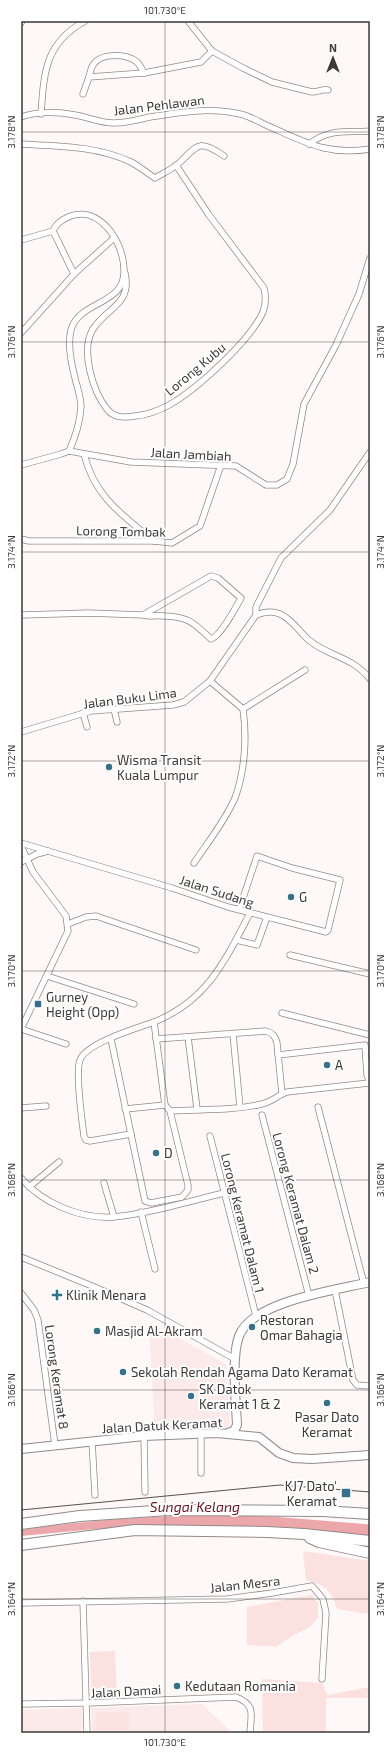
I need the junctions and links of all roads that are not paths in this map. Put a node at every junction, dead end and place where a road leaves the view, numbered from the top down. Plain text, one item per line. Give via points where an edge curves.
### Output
1 (85, 21) edge
2 (188, 21) edge
3 (212, 51) junction
4 (144, 73) junction
5 (89, 77) junction
6 (328, 90) dead end
7 (83, 94) dead end
8 (41, 114) junction
9 (21, 117) edge
10 (370, 131) edge
11 (21, 144) edge
12 (310, 144) junction
13 (370, 149) edge
14 (224, 156) dead end
15 (176, 165) junction
16 (53, 231) junction
17 (114, 238) junction
18 (21, 240) edge
19 (370, 258) edge
20 (124, 273) junction
21 (74, 274) junction
22 (21, 332) edge
23 (69, 451) junction
24 (370, 452) edge
25 (84, 454) junction
26 (21, 465) edge
27 (221, 465) junction
28 (21, 539) edge
29 (154, 541) junction
30 (21, 615) edge
31 (143, 615) junction
32 (256, 615) junction
33 (305, 670) dead end
34 (370, 679) edge
35 (210, 681) junction
36 (243, 708) junction
37 (114, 709) junction
38 (83, 713) junction
39 (117, 722) dead end
40 (87, 727) dead end
41 (21, 732) edge
42 (21, 843) edge
43 (21, 846) edge
44 (48, 851) junction
45 (27, 859) junction
46 (21, 862) edge
47 (194, 864) dead end
48 (239, 910) junction
49 (250, 913) junction
50 (267, 917) junction
51 (68, 924) junction
52 (236, 940) junction
53 (196, 950) dead end
54 (290, 955) dead end
55 (370, 974) edge
56 (47, 976) junction
57 (134, 1004) dead end
58 (282, 1013) dead end
59 (154, 1022) junction
60 (21, 1029) edge
61 (233, 1034) junction
62 (370, 1035) edge
63 (188, 1037) junction
64 (111, 1039) junction
65 (156, 1039) junction
66 (66, 1044) dead end
67 (278, 1055) junction
68 (370, 1083) edge
69 (282, 1094) junction
70 (165, 1105) junction
71 (46, 1106) dead end
72 (240, 1107) junction
73 (318, 1107) dead end
74 (21, 1108) edge
75 (125, 1109) junction
76 (197, 1109) junction
77 (170, 1111) junction
78 (262, 1115) dead end
79 (130, 1134) junction
80 (210, 1136) dead end
81 (59, 1162) dead end
82 (21, 1178) edge
83 (104, 1183) dead end
84 (29, 1187) junction
85 (224, 1193) junction
86 (141, 1212) junction
87 (114, 1216) junction
88 (21, 1257) edge
89 (155, 1269) dead end
90 (367, 1283) edge
91 (335, 1290) junction
92 (22, 1293) edge
93 (309, 1296) junction
94 (256, 1316) junction
95 (235, 1359) junction
96 (370, 1386) edge
97 (237, 1425) junction
98 (201, 1433) junction
99 (228, 1433) junction
100 (246, 1435) junction
101 (144, 1436) junction
102 (92, 1441) junction
103 (55, 1445) junction
104 (21, 1449) edge
105 (370, 1455) edge
106 (201, 1473) dead end
107 (145, 1492) dead end
108 (95, 1495) dead end
109 (370, 1514) edge
110 (21, 1524) edge
111 (304, 1534) junction
112 (367, 1541) edge
113 (21, 1545) edge
114 (370, 1553) edge
115 (83, 1601) junction
116 (21, 1603) edge
117 (322, 1679) dead end
118 (87, 1703) junction
119 (21, 1704) edge
120 (87, 1733) edge
121 (250, 1733) edge

1 - 8 street via 65,35 51,54 45,73
2 - 3 street
3 - 4 street via 201,62
3 - 6 street via 272,82 312,92
4 - 5 street
4 - 5 street via 138,62 126,56 111,56 93,64
5 - 7 street
8 - 9 street, Jalan Pehlawan
8 - 12 street, Jalan Pehlawan via 76,115 114,123 178,112 222,110 243,115
10 - 12 street via 328,133
11 - 15 street via 82,147 132,162 155,178
12 - 13 street, Jalan Pehlawan via 330,150
14 - 15 street via 211,147 200,146 191,150
15 - 20 street, Lorong Kubu via 209,215 264,288 266,296 263,312 246,338 202,380 170,405 142,415 118,417 106,408 92,380 87,357 88,340 92,330 117,306 126,293
16 - 17 street, Lorong Kubu via 56,224 62,220 73,215 86,214 96,217
16 - 18 street
16 - 21 street
17 - 20 street, Lorong Kubu via 119,247
17 - 21 street
19 - 27 street, Jalan Jambiah via 359,294 336,345 304,404 293,464 287,479 277,486 266,485 236,466
20 - 23 street via 116,293 85,310 72,327 70,350 81,407
21 - 22 street
23 - 25 street, Jalan Jambiah
23 - 26 street, Jalan Jambiah
24 - 32 street, Jalan Buku Lima via 330,510 281,558 256,607
25 - 27 street, Jalan Jambiah via 131,462
25 - 29 street via 96,487 114,509
27 - 29 street, Lorong Tombak via 200,526 172,543
28 - 29 street, Lorong Tombak
30 - 31 street via 68,612
31 - 31 street via 191,620 211,639 224,625 241,598 218,578 211,576
32 - 34 street via 279,613 310,641 359,666
32 - 35 street, Jalan Buku Lima
33 - 36 street
35 - 36 street
35 - 37 street, Jalan Buku Lima via 184,702
36 - 47 street via 244,760 235,797 221,824
37 - 38 street, Jalan Buku Lima
37 - 39 street
38 - 40 street
38 - 41 street, Jalan Buku Lima
42 - 44 street, Jalan Sudang
43 - 45 street
44 - 45 street
44 - 48 street, Jalan Sudang
45 - 46 street
45 - 51 street via 33,872 66,916
48 - 49 street, Jalan Sudang
48 - 50 street, Jalan Sudang via 258,856 340,880 328,931
49 - 50 street, Jalan Sudang
49 - 52 street
50 - 52 street via 257,945
51 - 53 street via 96,916
51 - 56 street via 68,931
52 - 59 street via 211,979 193,999 178,1011
54 - 55 street
56 - 57 street
56 - 60 street
58 - 62 street
59 - 64 street via 125,1031
59 - 65 street
60 - 66 street
61 - 63 street
61 - 67 street via 266,1030 271,1032 275,1036
61 - 72 street
63 - 65 street
63 - 76 street
64 - 75 street
64 - 79 street via 86,1051 80,1060 78,1075 84,1136 90,1141
65 - 70 street
67 - 68 street via 365,1045
67 - 69 street
68 - 69 street
69 - 72 street via 270,1102
70 - 75 street
70 - 77 street
71 - 74 street
72 - 76 street
73 - 90 street
75 - 79 street
76 - 77 street
77 - 79 street via 188,1185 188,1190 182,1198 145,1201
78 - 93 street, Lorong Keramat Dalam 2
80 - 85 street, Lorong Keramat Dalam 1
81 - 84 street
82 - 84 street
83 - 87 street
84 - 87 street via 44,1199 70,1210 94,1216
85 - 86 street
85 - 94 street, Lorong Keramat Dalam 1
86 - 87 street
86 - 89 street
88 - 95 street via 147,1310
90 - 91 street
91 - 93 street
91 - 96 street via 353,1380 357,1385
92 - 103 street, Lorong Keramat 8 via 34,1310 39,1327
93 - 94 street via 274,1307
94 - 95 street via 242,1329
95 - 97 street
97 - 99 street
97 - 100 street
98 - 99 street, Jalan Datuk Keramat
98 - 101 street, Jalan Datuk Keramat
98 - 106 street
99 - 100 street, Jalan Datuk Keramat
100 - 105 street, Jalan Datuk Keramat via 263,1439 279,1453 293,1458
101 - 102 street, Jalan Datuk Keramat
101 - 107 street
102 - 103 street, Jalan Datuk Keramat
102 - 108 street
103 - 104 street, Jalan Datuk Keramat
109 - 110 highway via 323,1511 169,1510 80,1516
111 - 112 highway
111 - 113 highway via 136,1530
111 - 114 highway via 319,1542
115 - 116 street, Jalan Mesra
115 - 117 street, Jalan Mesra via 227,1598 312,1586 323,1599 326,1613
115 - 118 street
118 - 119 street, Jalan Damai
118 - 120 street
118 - 121 street, Jalan Damai via 236,1697 246,1701 251,1708

